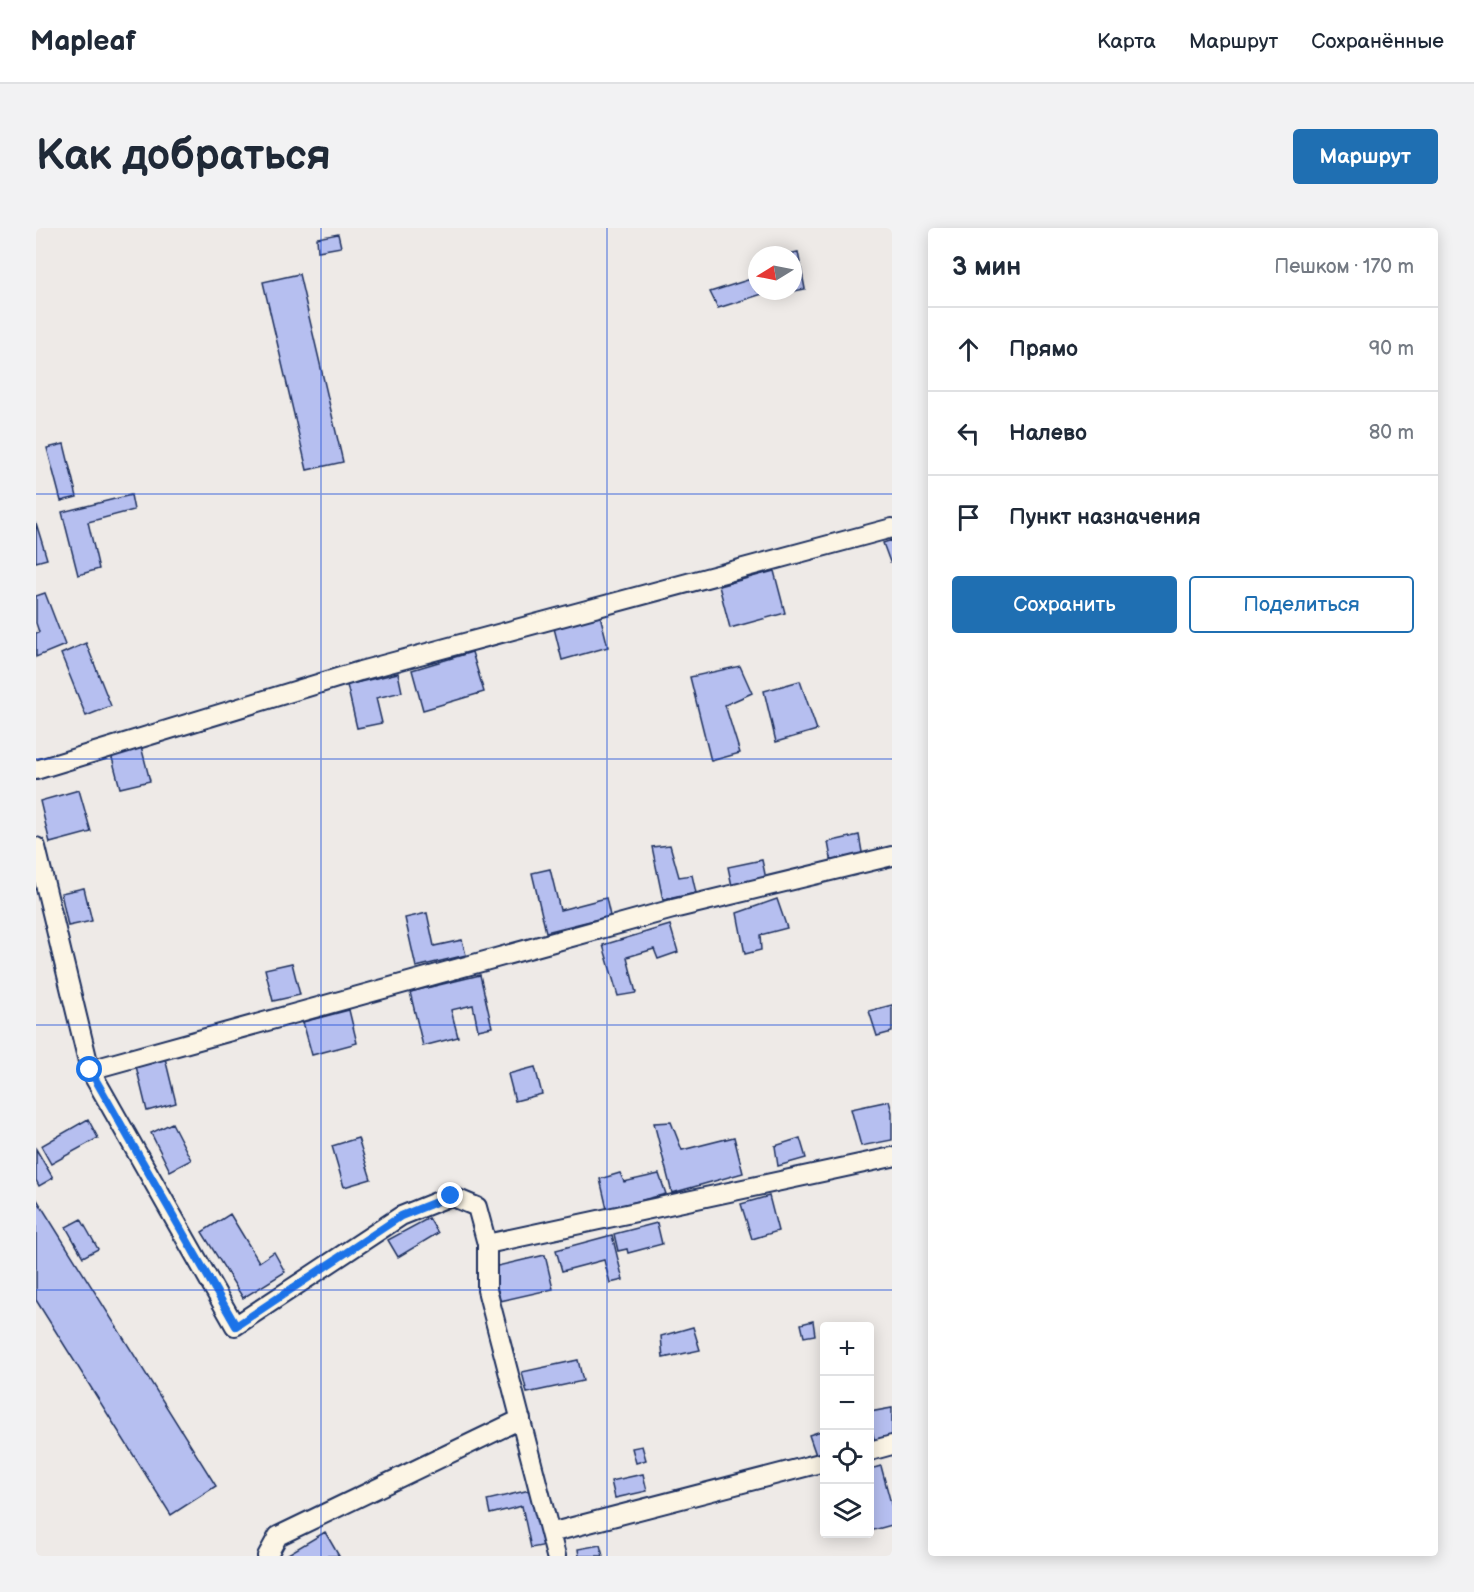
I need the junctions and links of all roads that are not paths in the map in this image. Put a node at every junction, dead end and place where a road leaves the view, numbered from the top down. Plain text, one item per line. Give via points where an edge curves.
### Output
1 (892, 528) edge
2 (36, 770) edge
3 (36, 847) edge
4 (892, 856) edge
5 (90, 1070) junction
6 (892, 1158) edge
7 (487, 1244) junction
8 (521, 1419) junction
9 (892, 1445) edge
10 (874, 1450) edge
11 (820, 1463) edge
12 (550, 1533) junction
13 (267, 1556) edge
14 (556, 1556) edge

1 - 2 street via 360,671
3 - 5 street
4 - 5 street via 674,909
5 - 7 street via 236,1326 401,1216 451,1196 477,1208
6 - 7 street
7 - 8 street via 488,1290
8 - 12 street
8 - 13 street via 278,1536
9 - 10 street
11 - 12 street
12 - 14 street

